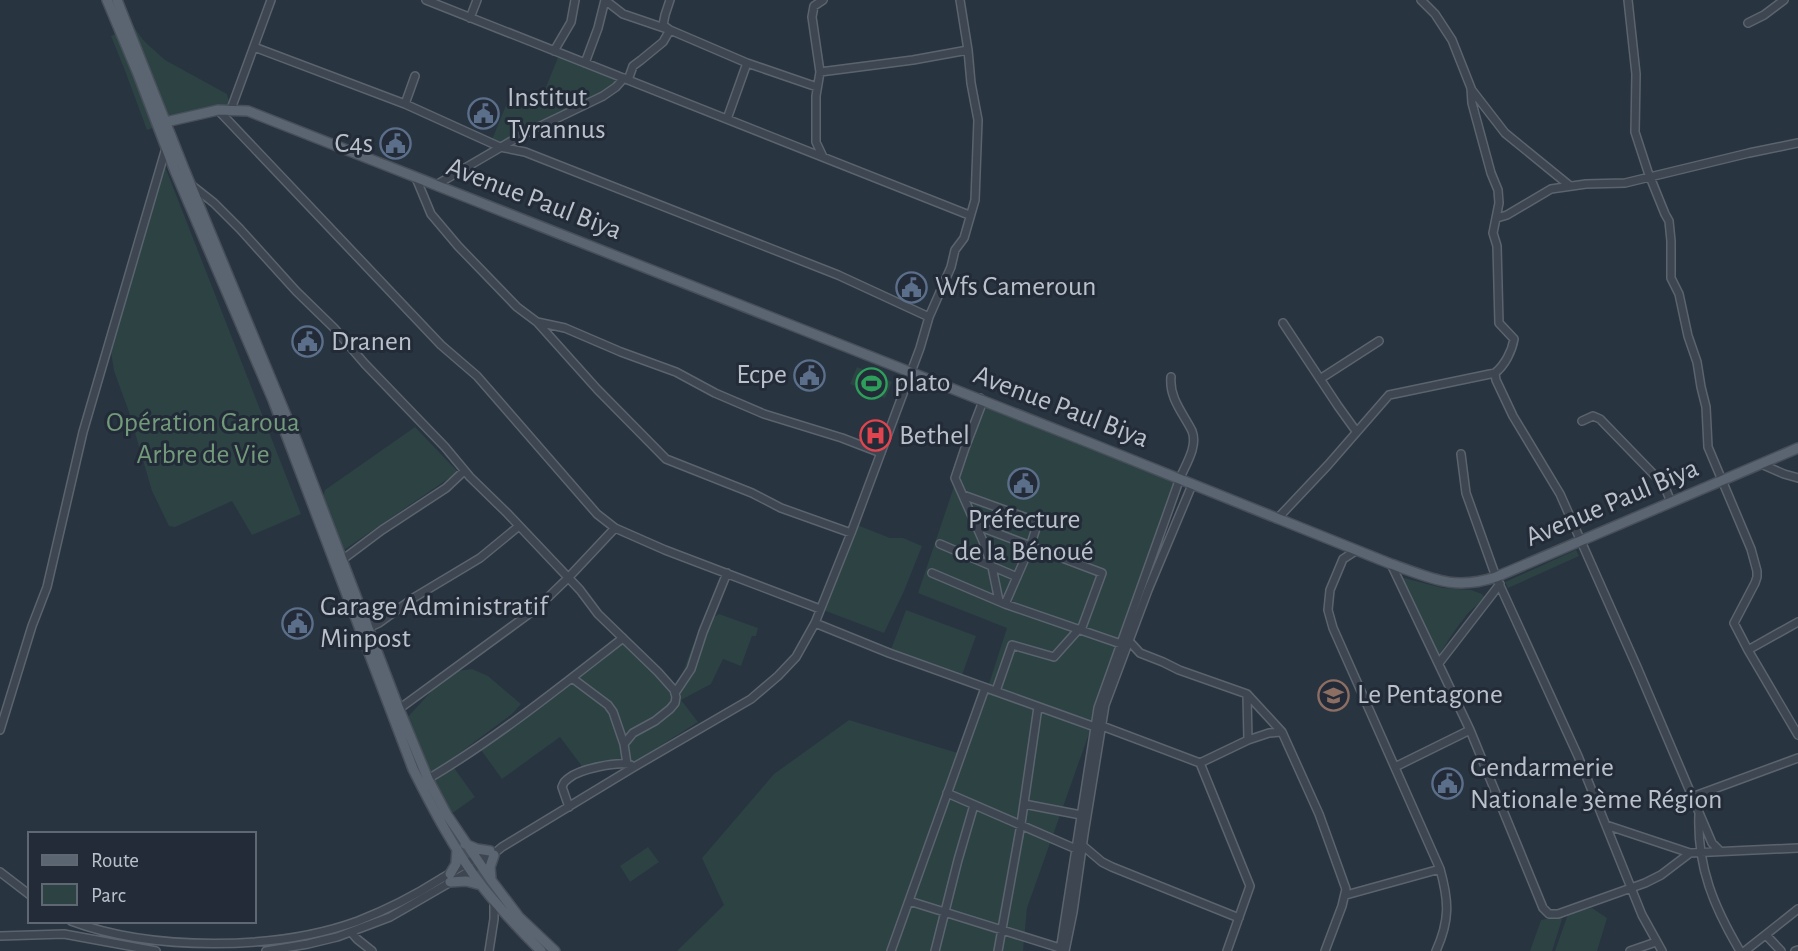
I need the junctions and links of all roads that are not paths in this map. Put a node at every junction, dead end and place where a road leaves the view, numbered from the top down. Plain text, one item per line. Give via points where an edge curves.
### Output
1 (107, 0) edge
2 (117, 0) edge
3 (271, 0) edge
4 (426, 0) edge
5 (477, 0) edge
6 (575, 0) edge
7 (670, 0) edge
8 (823, 0) edge
9 (960, 0) edge
10 (1421, 0) edge
11 (1628, 0) edge
12 (1784, 0) edge
13 (470, 18) junction
14 (1748, 23) dead end
15 (670, 30) junction
16 (254, 47) junction
17 (968, 50) junction
18 (554, 51) junction
19 (585, 63) junction
20 (747, 63) junction
21 (820, 72) junction
22 (415, 76) dead end
23 (626, 79) junction
24 (817, 87) junction
25 (1471, 88) junction
26 (405, 104) junction
27 (231, 109) junction
28 (218, 110) junction
29 (727, 119) junction
30 (183, 120) junction
31 (162, 126) junction
32 (172, 138) junction
33 (1798, 143) edge
34 (500, 147) junction
35 (166, 148) junction
36 (823, 157) junction
37 (1650, 176) junction
38 (416, 177) junction
39 (190, 184) junction
40 (436, 185) junction
41 (1570, 186) junction
42 (970, 215) junction
43 (1497, 218) junction
44 (929, 317) junction
45 (537, 322) junction
46 (1283, 323) dead end
47 (1379, 341) dead end
48 (911, 373) junction
49 (1495, 373) junction
50 (1171, 377) dead end
51 (1321, 379) junction
52 (983, 401) junction
53 (1582, 421) dead end
54 (1356, 431) junction
55 (1798, 448) edge
56 (881, 453) junction
57 (1461, 454) dead end
58 (1761, 464) junction
59 (464, 471) junction
60 (1180, 478) junction
61 (1798, 478) edge
62 (1723, 481) junction
63 (1192, 485) dead end
64 (963, 495) junction
65 (1671, 502) junction
66 (1277, 519) junction
67 (519, 526) junction
68 (978, 526) junction
69 (615, 528) junction
70 (850, 533) junction
71 (1581, 541) junction
72 (1339, 542) junction
73 (940, 544) dead end
74 (1030, 547) junction
75 (1357, 550) junction
76 (1343, 559) junction
77 (342, 560) junction
78 (1391, 564) junction
79 (992, 567) junction
80 (727, 573) junction
81 (932, 573) dead end
82 (568, 578) junction
83 (1017, 578) junction
84 (1498, 581) junction
85 (1002, 603) junction
86 (820, 609) junction
87 (1798, 622) edge
88 (815, 623) junction
89 (368, 628) junction
90 (1080, 630) junction
91 (623, 638) junction
92 (1125, 643) junction
93 (1748, 650) junction
94 (1140, 653) junction
95 (1123, 658) junction
96 (1439, 663) junction
97 (572, 677) junction
98 (985, 688) junction
99 (996, 691) junction
100 (675, 693) junction
101 (1247, 694) junction
102 (1038, 706) junction
103 (399, 709) junction
104 (1098, 727) junction
105 (0, 730) edge
106 (1470, 730) junction
107 (1282, 732) junction
108 (1798, 735) edge
109 (1248, 740) junction
110 (624, 744) junction
111 (1797, 758) edge
112 (1200, 764) junction
113 (630, 765) junction
114 (1395, 767) junction
115 (428, 779) junction
116 (947, 793) junction
117 (1692, 797) junction
118 (1024, 804) junction
119 (974, 805) junction
120 (569, 807) junction
121 (1699, 814) junction
122 (1081, 816) junction
123 (1021, 824) junction
124 (1606, 825) junction
125 (461, 845) junction
126 (1079, 847) junction
127 (1798, 848) edge
128 (1720, 851) junction
129 (1701, 852) junction
130 (492, 853) junction
131 (1690, 853) junction
132 (473, 864) junction
133 (1440, 869) junction
134 (0, 872) edge
135 (450, 878) junction
136 (491, 880) junction
137 (481, 884) junction
138 (1632, 889) junction
139 (28, 893) edge
140 (1346, 895) junction
141 (494, 901) junction
142 (909, 901) junction
143 (1798, 909) edge
144 (946, 913) junction
145 (1239, 918) junction
146 (76, 923) edge
147 (1003, 930) junction
148 (351, 932) junction
149 (1766, 935) junction
150 (0, 936) edge
151 (336, 936) junction
152 (1651, 946) edge
153 (1063, 950) edge
154 (156, 951) edge
155 (266, 951) edge
156 (372, 951) edge
157 (489, 951) edge
158 (541, 951) edge
159 (555, 951) edge
160 (891, 951) edge
161 (935, 951) edge
162 (998, 951) edge
163 (1227, 951) edge
164 (1325, 951) edge
165 (1436, 951) edge
166 (1630, 951) edge
167 (1662, 951) edge
168 (1740, 951) edge
169 (1745, 951) edge
170 (1781, 951) edge

1 - 31 main road
2 - 31 main road
3 - 16 street
4 - 13 street
5 - 13 street
6 - 18 street via 570,22
7 - 15 street via 663,25
8 - 21 street via 814,6 812,17
9 - 17 street
10 - 25 street via 1448,32
11 - 37 street via 1636,74 1635,132
12 - 14 street
13 - 18 street
15 - 19 street via 623,14 606,0
15 - 20 street
15 - 23 street
16 - 26 street
16 - 27 street
17 - 21 street
17 - 42 street via 978,120 975,200
18 - 19 street
19 - 23 street
20 - 24 street
20 - 29 street
21 - 24 street
22 - 26 street
23 - 29 street
23 - 34 street via 603,96
24 - 36 street via 816,142
25 - 41 street via 1505,133
25 - 43 street via 1498,190
26 - 34 street
27 - 28 main road, Avenue Paul Biya
27 - 38 main road, Avenue Paul Biya via 248,111
28 - 30 main road, Avenue Paul Biya
28 - 69 street via 440,345 477,376 597,514
29 - 36 street
30 - 31 main road, Avenue Paul Biya
30 - 32 main road
31 - 32 main road
31 - 35 main road
32 - 39 main road
33 - 37 street
34 - 40 street
34 - 44 street via 525,152 838,275
35 - 105 street via 83,432 47,587
35 - 125 main road via 273,400 410,762 433,809
36 - 42 street
37 - 41 street
37 - 62 street via 1670,221 1671,278 1698,362 1708,447
38 - 40 main road, Avenue Paul Biya
38 - 45 street via 436,220 492,282
39 - 59 street via 240,229
39 - 77 main road
40 - 48 main road, Avenue Paul Biya
41 - 43 street via 1544,192
42 - 44 street
43 - 49 street via 1493,233 1499,323 1514,339
44 - 48 street
45 - 56 street via 565,328 676,372 764,414
45 - 70 street via 666,459
46 - 51 street
47 - 51 street
48 - 52 main road, Avenue Paul Biya
48 - 56 street
49 - 54 street via 1389,395
49 - 71 street via 1513,416 1551,478
50 - 60 street via 1172,396 1195,437
51 - 54 street
52 - 60 main road, Avenue Paul Biya
52 - 64 street via 956,478
53 - 65 street via 1593,416 1601,419 1664,485
54 - 66 street
55 - 58 main road, Avenue Paul Biya
56 - 70 street
57 - 84 street via 1465,493
58 - 61 street
58 - 62 main road, Avenue Paul Biya
59 - 67 street
59 - 77 street
60 - 66 main road, Avenue Paul Biya
60 - 92 street
62 - 65 main road, Avenue Paul Biya
62 - 93 street via 1757,571 1734,623
63 - 92 street
64 - 68 street
64 - 74 street via 1038,522
65 - 71 main road, Avenue Paul Biya
66 - 72 main road, Avenue Paul Biya
67 - 82 street
67 - 89 street via 480,558
68 - 74 street
68 - 79 street
69 - 80 street
69 - 82 street
70 - 86 street
71 - 84 main road, Avenue Paul Biya
71 - 117 street
72 - 75 main road, Avenue Paul Biya
72 - 76 street
73 - 79 street
74 - 83 street
74 - 90 street via 1102,573
75 - 76 street
75 - 78 main road, Avenue Paul Biya
76 - 114 street via 1330,590 1329,616
77 - 89 main road
78 - 84 main road, Avenue Paul Biya via 1458,584
78 - 96 street
79 - 83 street
79 - 85 street
80 - 86 street
80 - 100 street via 691,669
81 - 85 street
82 - 91 street
82 - 103 street via 537,608
83 - 85 street
84 - 96 street
84 - 124 street
85 - 90 street
86 - 88 street
87 - 93 street
88 - 98 street
88 - 113 street via 796,657 751,699
89 - 103 main road
90 - 92 street
90 - 99 street via 1054,657 1012,645
91 - 97 street
91 - 100 street
92 - 94 street
92 - 95 street
92 - 104 street via 1098,708
93 - 108 street
94 - 95 street
94 - 101 street
95 - 104 street
96 - 106 street
97 - 110 street via 608,705
97 - 115 street
98 - 99 street
98 - 116 street
99 - 102 street
100 - 110 street via 670,709
101 - 107 street
101 - 109 street
102 - 104 street
102 - 118 street
103 - 115 main road
104 - 112 street
104 - 122 street
104 - 126 street
106 - 114 street
106 - 138 street via 1549,914
107 - 109 street
107 - 140 street via 1318,814
109 - 112 street
110 - 113 street
111 - 117 street
112 - 145 street via 1250,886
113 - 120 street
113 - 120 street via 575,774 562,788
114 - 133 street
115 - 125 main road
116 - 119 street
116 - 142 street
117 - 121 street
118 - 122 street
118 - 123 street
119 - 123 street
119 - 144 street
120 - 130 street
121 - 128 street
121 - 129 street
122 - 126 street
123 - 126 street
123 - 147 street
124 - 131 street
124 - 138 street
125 - 130 main road
125 - 132 main road
125 - 135 main road
126 - 145 street via 1112,867
126 - 153 street
127 - 128 street
128 - 129 street
129 - 131 street
129 - 168 street via 1710,894
130 - 132 street
130 - 136 main road
131 - 138 street
132 - 135 street
132 - 136 main road
132 - 137 main road
133 - 140 street
133 - 165 street via 1448,907
134 - 139 street
135 - 137 main road
135 - 148 street via 390,917
135 - 151 street
136 - 159 main road via 519,917
137 - 141 main road
138 - 152 street
140 - 164 street
141 - 157 street
141 - 158 main road
142 - 144 street
142 - 160 street
143 - 149 street
144 - 147 street
144 - 161 street
145 - 163 street
146 - 151 street via 140,941 206,947
147 - 153 street
147 - 162 street
148 - 151 street
148 - 156 street
149 - 169 street
149 - 170 street
150 - 154 street via 64,934
151 - 155 street
152 - 166 street
152 - 167 street

